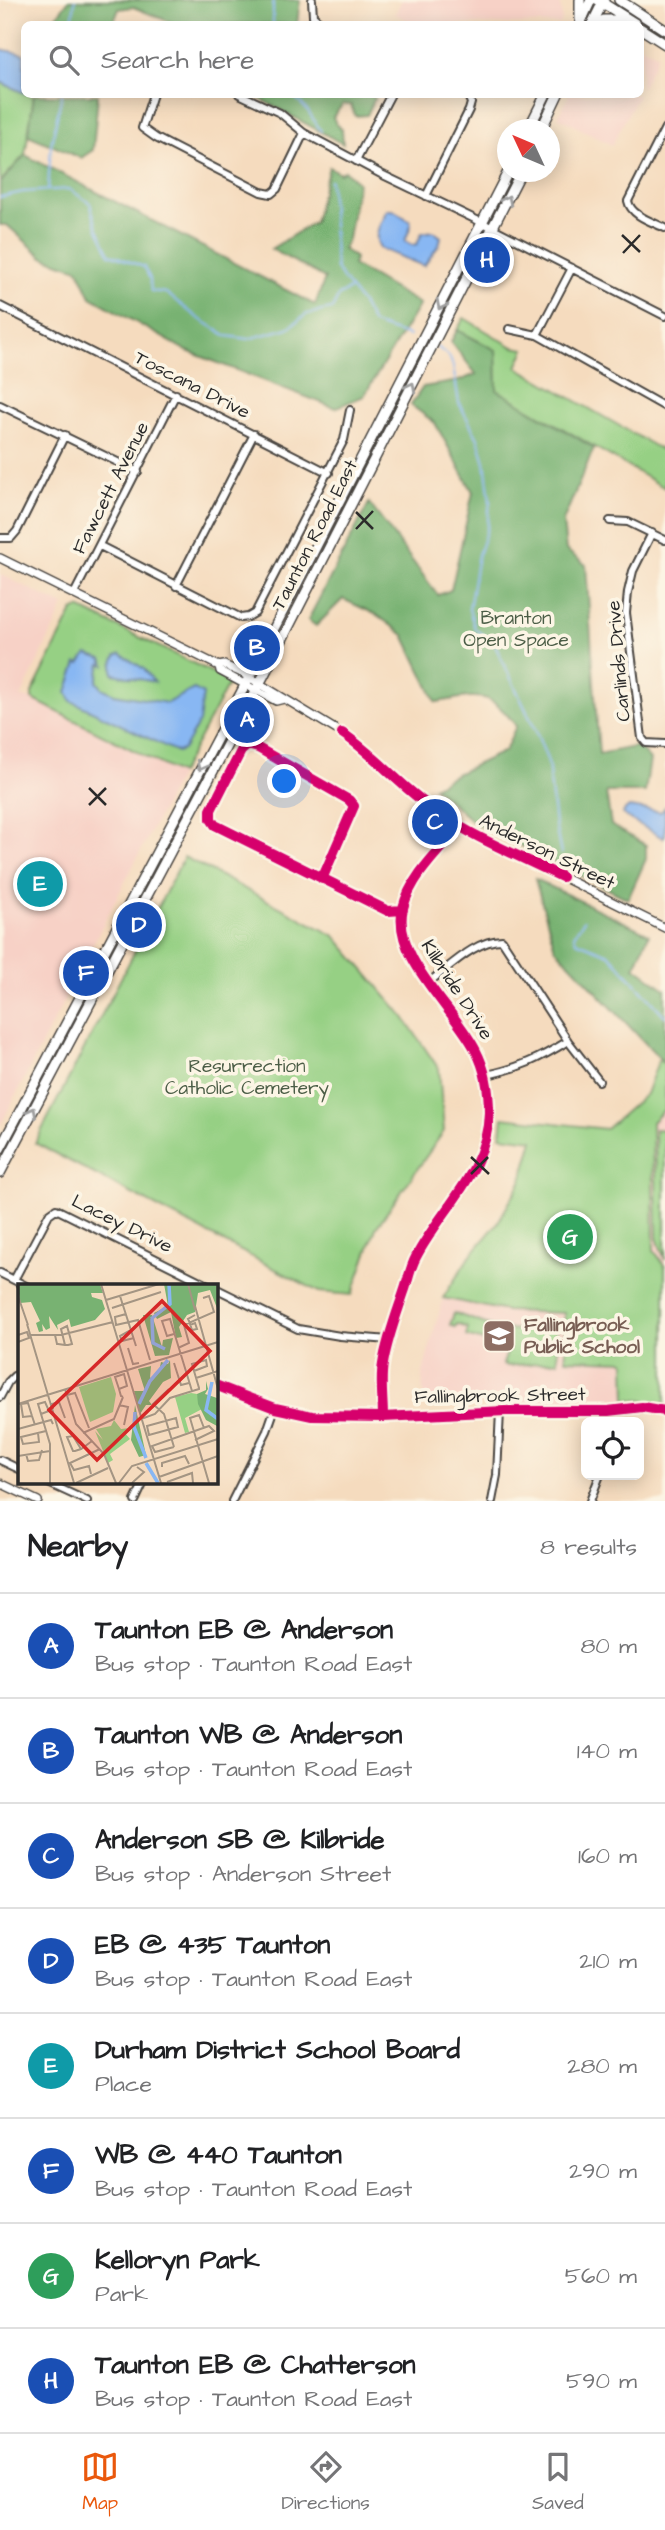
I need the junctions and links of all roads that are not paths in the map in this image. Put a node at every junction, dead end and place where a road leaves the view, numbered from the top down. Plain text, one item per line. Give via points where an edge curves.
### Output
1 (312, 0) edge
2 (580, 0) edge
3 (591, 0) edge
4 (619, 0) edge
5 (602, 1) edge
6 (629, 3) edge
7 (319, 21) edge
8 (579, 21) edge
9 (580, 21) edge
10 (593, 21) edge
11 (631, 21) edge
12 (665, 30) edge
13 (644, 31) edge
14 (665, 44) edge
15 (152, 98) edge
16 (248, 98) edge
17 (389, 98) edge
18 (469, 98) edge
19 (544, 98) edge
20 (556, 98) edge
21 (534, 119) edge
22 (546, 119) edge
23 (665, 128) edge
24 (304, 133) junction
25 (356, 161) junction
26 (503, 182) edge
27 (515, 182) edge
28 (426, 196) junction
29 (483, 223) junction
30 (493, 228) junction
31 (665, 228) edge
32 (572, 268) junction
33 (0, 306) edge
34 (665, 316) edge
35 (509, 329) dead end
36 (537, 335) junction
37 (176, 394) junction
38 (0, 405) edge
39 (665, 407) edge
40 (350, 410) dead end
41 (254, 434) junction
42 (65, 435) junction
43 (369, 443) junction
44 (380, 448) junction
45 (138, 472) junction
46 (329, 473) junction
47 (344, 491) junction
48 (355, 496) junction
49 (610, 521) dead end
50 (652, 533) junction
51 (0, 538) edge
52 (665, 540) edge
53 (100, 547) junction
54 (0, 558) edge
55 (176, 586) junction
56 (74, 594) junction
57 (247, 681) junction
58 (257, 686) junction
59 (665, 744) edge
60 (460, 826) junction
61 (321, 879) junction
62 (403, 910) junction
63 (665, 928) edge
64 (429, 982) junction
65 (568, 1041) junction
66 (487, 1075) junction
67 (599, 1081) dead end
68 (0, 1149) edge
69 (0, 1173) edge
70 (0, 1273) edge
71 (15, 1280) junction
72 (22, 1284) edge
73 (207, 1284) edge
74 (217, 1289) edge
75 (389, 1340) junction
76 (18, 1378) edge
77 (217, 1386) edge
78 (0, 1397) edge
79 (275, 1408) junction
80 (500, 1411) junction
81 (608, 1411) junction
82 (665, 1411) edge
83 (383, 1417) junction
84 (608, 1417) edge
85 (0, 1460) edge
86 (18, 1469) edge
87 (598, 1480) edge
88 (0, 1483) edge
89 (50, 1484) edge
90 (143, 1484) edge
91 (38, 1501) edge
92 (86, 1501) edge
93 (135, 1501) edge
94 (232, 1501) edge
95 (492, 1501) edge
96 (590, 1501) edge

1 - 7 street via 313,16
2 - 8 main road
3 - 9 main road
4 - 6 main road
5 - 10 main road
5 - 11 main road
6 - 12 main road
13 - 14 main road
15 - 24 street via 142,128 261,192 271,194 277,189
16 - 24 street via 280,113
17 - 25 street
18 - 28 street via 470,110
19 - 21 main road
20 - 22 main road
23 - 31 street via 628,201 635,212
24 - 25 street
25 - 28 street
26 - 29 main road, Taunton Road East
30 -> 27 main road, Taunton Road East
28 - 29 street
29 - 30 street
29 -> 43 main road, Taunton Road East
30 - 32 street
44 -> 30 main road, Taunton Road East
32 - 34 street
32 - 36 street
33 - 37 street, Toscana Drive
35 - 36 street
36 - 39 street
37 - 41 street, Toscana Drive
37 - 45 street, Fawcett Avenue
38 - 42 street
40 - 46 street via 344,440
41 - 46 street
41 - 55 street, Toscana Drive
42 - 45 street
42 - 51 street via 17,531 11,538
43 - 44 main road
43 - 47 main road, Taunton Road East
44 - 48 main road, Taunton Road East
45 - 53 street, Fawcett Avenue
46 - 55 street via 255,613 241,618
47 - 48 main road
47 - 57 main road, Taunton Road East
48 - 58 main road, Taunton Road East
49 - 50 street via 628,522
50 - 52 street
50 - 59 street, Carlinds Drive via 633,570 626,613 642,738 646,743
53 - 55 street
53 - 56 street, Fawcett Avenue
54 - 56 street, Anderson Street
56 - 57 street, Anderson Street
57 - 58 street, Anderson Street
57 -> 68 main road, Taunton Road East
58 - 60 street, Anderson Street via 276,701 284,699 348,737 421,800
69 -> 58 main road, Taunton Road East
60 - 62 street, Kilbride Drive via 412,885
60 - 63 street, Anderson Street
61 - 61 street via 211,819 211,810 248,745 354,806
61 - 62 street via 388,911
62 - 64 street, Kilbride Drive via 402,933
64 - 65 street via 480,945 502,940
64 - 66 street, Kilbride Drive via 476,1049
65 - 66 street via 518,1069
65 - 67 street
66 - 75 street, Kilbride Drive via 489,1115 477,1164 415,1259
70 - 71 street
71 - 72 street
71 - 73 street, Lacey Drive via 55,1209
74 - 75 street via 298,1329
75 - 83 street, Kilbride Drive via 382,1366
76 - 78 street via 14,1376 8,1382
77 - 79 street, Fallingbrook Street
79 - 83 street, Fallingbrook Street via 312,1416
79 - 94 street
80 - 81 street, Fallingbrook Street
80 - 83 street, Fallingbrook Street
80 - 95 street
81 - 82 street, Fallingbrook Street via 642,1407
81 - 84 street
85 - 86 street
87 - 96 street
88 - 91 street
89 - 92 street
90 - 93 street

